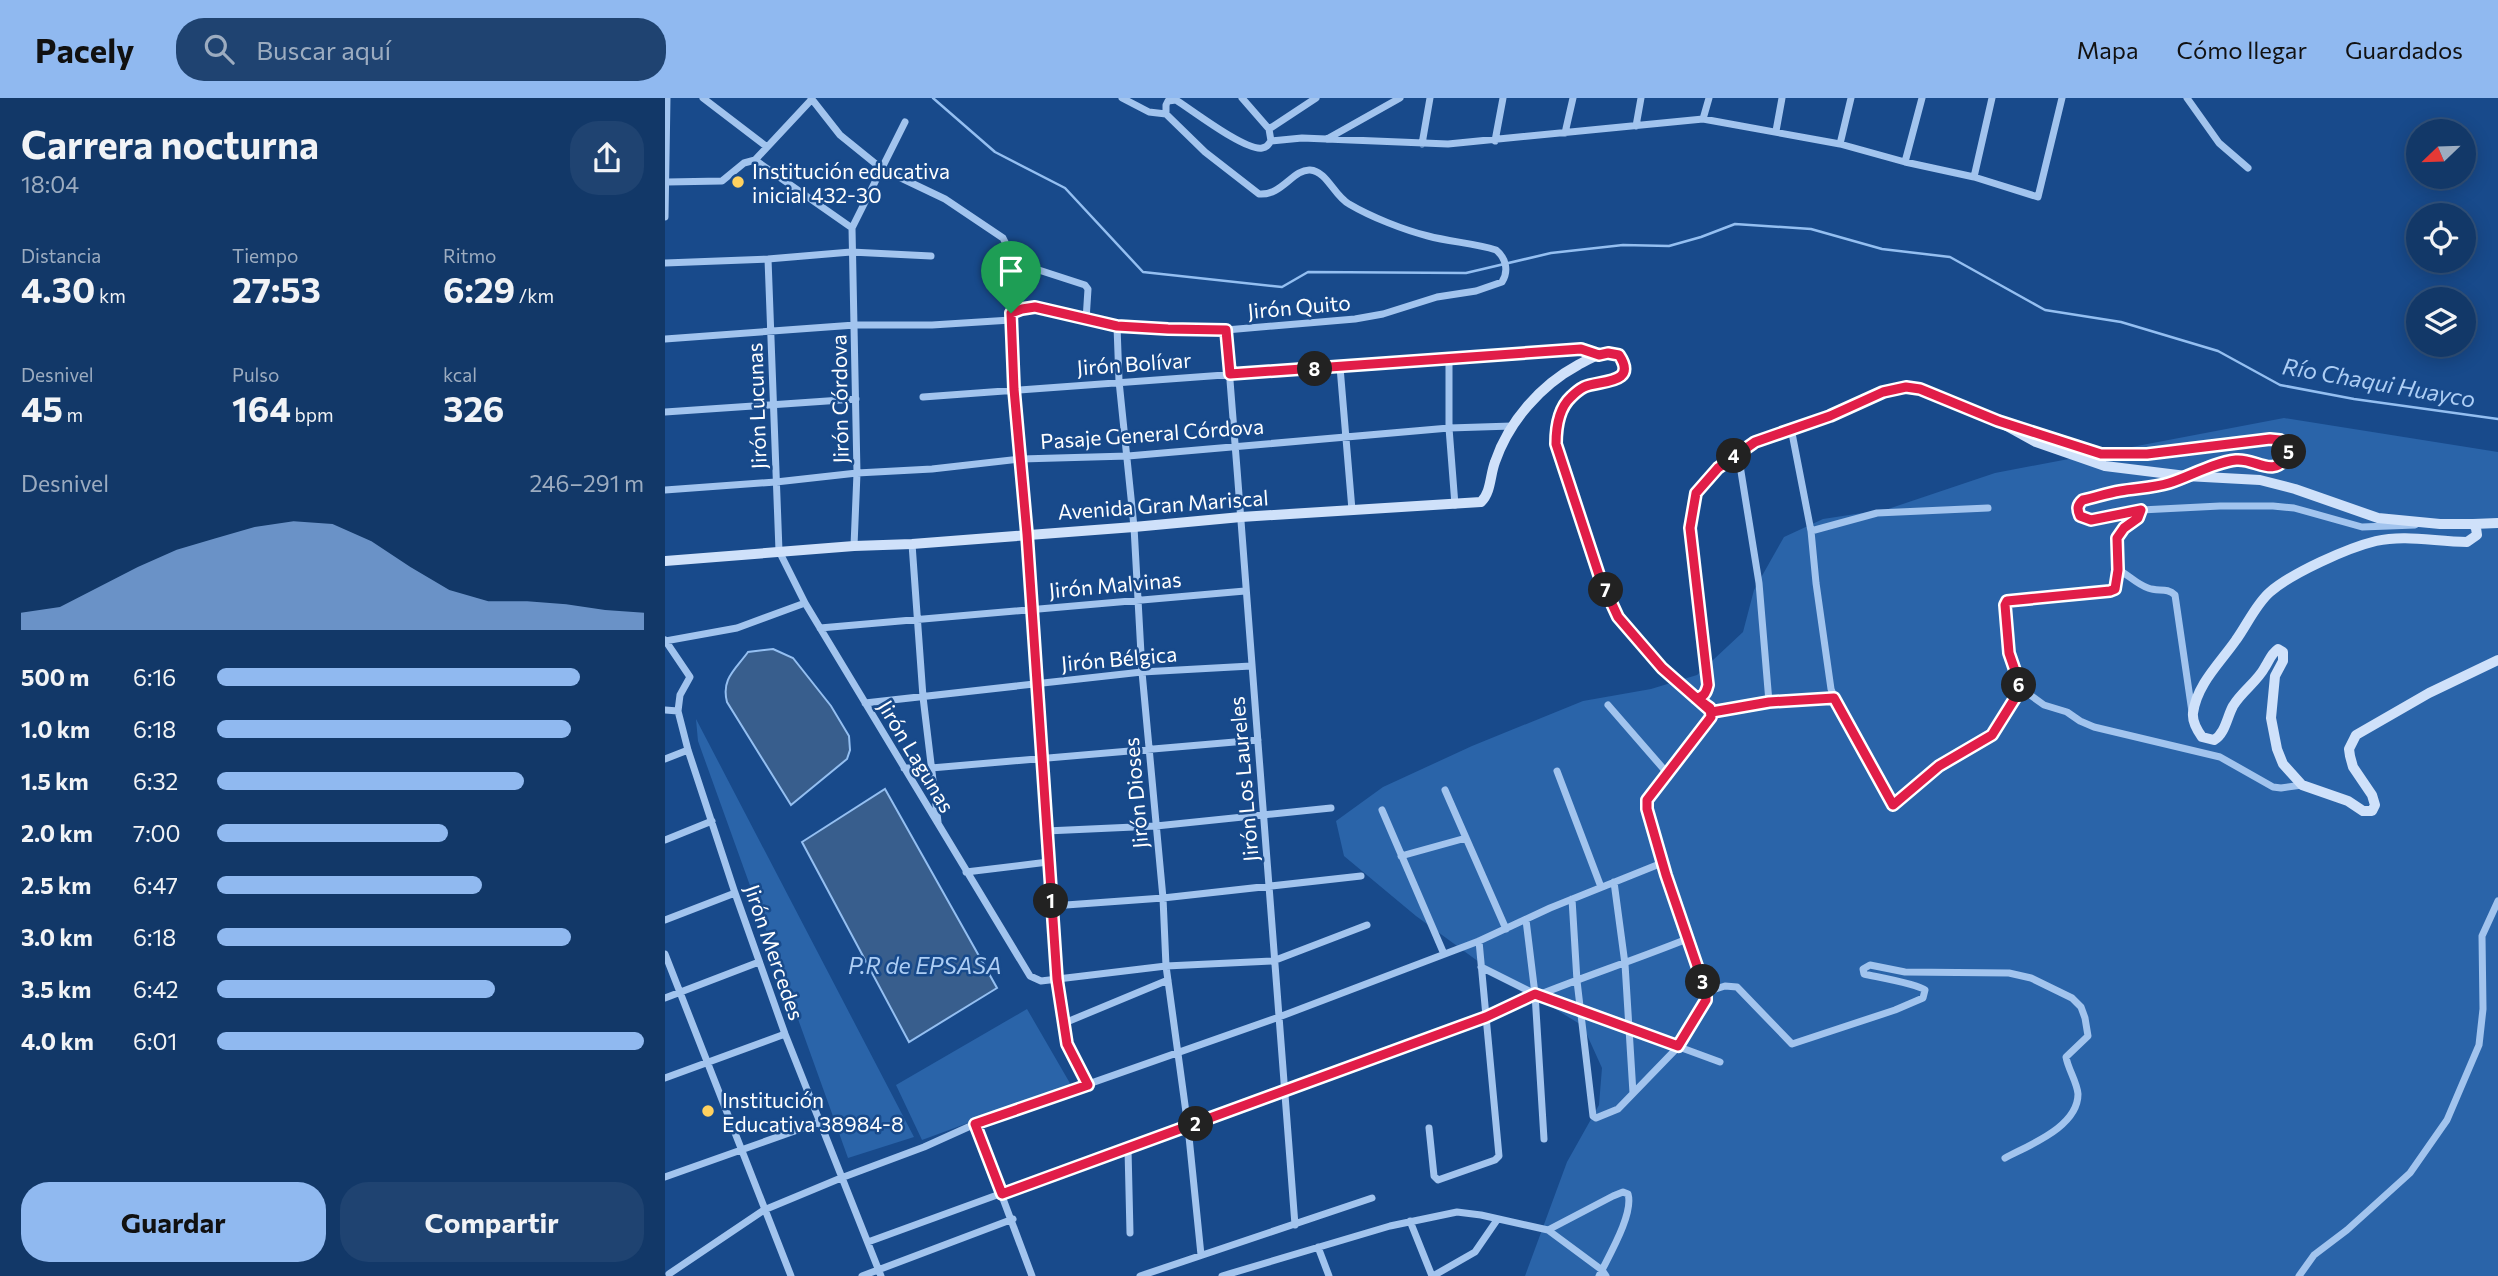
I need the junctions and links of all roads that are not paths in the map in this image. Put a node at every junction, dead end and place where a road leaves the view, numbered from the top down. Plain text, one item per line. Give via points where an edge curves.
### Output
1 (667, 98) edge
2 (703, 98) edge
3 (1122, 98) edge
4 (1242, 98) edge
5 (1316, 98) edge
6 (1400, 98) edge
7 (1430, 98) edge
8 (1503, 98) edge
9 (1573, 98) edge
10 (1641, 98) edge
11 (1709, 98) edge
12 (1782, 98) edge
13 (1851, 98) edge
14 (1922, 98) edge
15 (1992, 98) edge
16 (2062, 98) edge
17 (2187, 98) edge
18 (812, 99) edge
19 (1166, 114) junction
20 (1703, 119) junction
21 (905, 121) dead end
22 (1636, 126) junction
23 (1269, 130) junction
24 (1776, 131) junction
25 (1565, 132) junction
26 (666, 137) edge
27 (1327, 139) junction
28 (1271, 141) junction
29 (1495, 141) junction
30 (1422, 144) junction
31 (1840, 144) junction
32 (767, 147) junction
33 (755, 160) junction
34 (1905, 162) junction
35 (2248, 168) dead end
36 (882, 169) junction
37 (1974, 177) junction
38 (667, 182) edge
39 (666, 195) edge
40 (665, 217) edge
41 (852, 228) junction
42 (851, 252) junction
43 (931, 256) dead end
44 (768, 259) junction
45 (1008, 260) junction
46 (665, 263) edge
47 (1011, 317) junction
48 (1086, 320) junction
49 (855, 324) junction
50 (1117, 326) junction
51 (1226, 330) junction
52 (771, 331) junction
53 (665, 339) edge
54 (1599, 355) junction
55 (1448, 359) junction
56 (1340, 367) junction
57 (1230, 374) junction
58 (1119, 382) junction
59 (1014, 389) junction
60 (923, 397) dead end
61 (856, 399) junction
62 (774, 406) junction
63 (665, 412) edge
64 (1998, 421) junction
65 (1512, 426) junction
66 (1449, 428) junction
67 (1791, 428) junction
68 (1345, 437) junction
69 (1237, 446) junction
70 (1738, 453) junction
71 (1128, 456) junction
72 (1021, 459) junction
73 (857, 473) junction
74 (2186, 476) junction
75 (776, 482) junction
76 (665, 490) edge
77 (1455, 505) junction
78 (1988, 508) dead end
79 (1352, 510) junction
80 (2141, 510) junction
81 (1241, 517) junction
82 (2498, 523) edge
83 (2440, 524) junction
84 (2473, 524) junction
85 (1134, 527) junction
86 (1811, 531) junction
87 (1027, 534) junction
88 (912, 544) junction
89 (854, 545) junction
90 (779, 551) junction
91 (665, 561) edge
92 (2118, 570) junction
93 (1245, 591) junction
94 (1138, 599) junction
95 (805, 603) junction
96 (1032, 609) junction
97 (919, 620) junction
98 (820, 628) junction
99 (665, 641) edge
100 (2498, 660) edge
101 (1251, 666) junction
102 (1142, 672) junction
103 (1036, 684) junction
104 (2019, 687) junction
105 (923, 697) junction
106 (1696, 698) junction
107 (1834, 698) junction
108 (1769, 702) junction
109 (865, 703) junction
110 (1608, 705) dead end
111 (665, 710) edge
112 (678, 710) junction
113 (1712, 712) junction
114 (2193, 716) junction
115 (1258, 740) junction
116 (1149, 748) junction
117 (688, 750) junction
118 (1042, 758) junction
119 (665, 759) edge
120 (904, 768) junction
121 (931, 768) junction
122 (1557, 771) dead end
123 (1668, 774) junction
124 (2302, 785) junction
125 (1445, 790) dead end
126 (1331, 808) dead end
127 (1382, 810) dead end
128 (1265, 815) junction
129 (712, 821) junction
130 (1156, 825) junction
131 (938, 826) junction
132 (1046, 831) junction
133 (1466, 838) junction
134 (665, 840) edge
135 (1401, 856) junction
136 (1048, 862) junction
137 (1662, 863) junction
138 (966, 872) junction
139 (1361, 876) dead end
140 (1614, 882) junction
141 (1269, 886) junction
142 (1601, 887) junction
143 (735, 893) junction
144 (1163, 898) junction
145 (1572, 899) junction
146 (2498, 901) edge
147 (1052, 906) junction
148 (665, 920) edge
149 (1526, 920) junction
150 (1367, 925) dead end
151 (1507, 929) junction
152 (1687, 939) junction
153 (1479, 941) junction
154 (665, 954) edge
155 (1444, 954) junction
156 (1273, 961) junction
157 (759, 962) junction
158 (1625, 964) junction
159 (1166, 966) junction
160 (1482, 967) junction
161 (1057, 979) junction
162 (1168, 980) junction
163 (1577, 981) junction
164 (1706, 992) junction
165 (681, 993) junction
166 (1535, 994) junction
167 (665, 998) edge
168 (1579, 1009) junction
169 (1279, 1017) junction
170 (1486, 1017) junction
171 (1062, 1024) junction
172 (1630, 1029) junction
173 (785, 1034) junction
174 (1678, 1046) junction
175 (1177, 1053) junction
176 (707, 1061) junction
177 (1720, 1062) dead end
178 (665, 1078) edge
179 (1088, 1085) junction
180 (1284, 1091) junction
181 (1633, 1093) junction
182 (820, 1122) junction
183 (975, 1124) junction
184 (1188, 1127) junction
185 (1429, 1128) dead end
186 (1544, 1139) dead end
187 (741, 1149) junction
188 (1128, 1149) junction
189 (2005, 1158) dead end
190 (665, 1177) edge
191 (841, 1178) junction
192 (1002, 1194) junction
193 (1372, 1198) dead end
194 (764, 1210) junction
195 (1013, 1219) junction
196 (1497, 1220) junction
197 (1410, 1221) junction
198 (1295, 1225) junction
199 (1548, 1230) junction
200 (1130, 1233) dead end
201 (868, 1242) junction
202 (1318, 1247) junction
203 (1201, 1255) junction
204 (665, 1265) edge
205 (880, 1273) edge
206 (1602, 1274) edge
207 (669, 1275) edge
208 (791, 1276) edge
209 (862, 1276) edge
210 (1033, 1276) edge
211 (1140, 1276) edge
212 (1222, 1276) edge
213 (1329, 1276) edge
214 (1433, 1276) edge
215 (2299, 1276) edge

1 - 26 street
2 - 32 street
3 - 19 street via 1149,112
4 - 23 street
5 - 23 street
6 - 27 street
7 - 30 street
8 - 29 street
9 - 25 street
10 - 22 street
11 - 20 street
12 - 24 street
13 - 31 street
14 - 34 street
15 - 37 street
16 - 37 street via 2038,197
17 - 35 street via 2219,144
18 - 32 street
18 - 36 street via 840,135
19 - 28 street via 1165,105 1176,100 1245,144 1262,148
19 - 51 street, Jirón Quito via 1259,194 1276,192 1305,170 1313,170 1348,204 1415,232 1496,250 1507,270 1499,284 1383,314
20 - 22 street
20 - 24 street
21 - 36 street
22 - 25 street
23 - 28 street
24 - 31 street
25 - 29 street
26 - 38 street
27 - 28 street
27 - 30 street
29 - 30 street
31 - 34 street
32 - 33 street
33 - 38 street via 722,181
33 - 41 street
34 - 37 street
36 - 41 street
36 - 45 street via 945,200 1003,238
38 - 39 street
39 - 40 street
41 - 42 street, Jirón Córdova
42 - 43 street
42 - 44 street
42 - 49 street, Jirón Córdova
44 - 46 street
44 - 52 street, Jirón Lucunas
45 - 47 street
45 - 48 street via 1085,285
47 - 48 street, Jirón Quito via 1035,307
47 - 49 street, Jirón Quito via 932,325
47 - 59 street
48 - 50 street, Jirón Quito
49 - 52 street, Jirón Quito
49 - 61 street, Jirón Córdova
50 - 51 street, Jirón Quito
50 - 58 street, Jirón Dioses
51 - 57 street, Jirón Los Laureles
52 - 53 street, Jirón Quito
52 - 62 street, Jirón Lucunas
54 - 55 street, Jirón Bolívar via 1581,349
54 - 65 street via 1557,378
54 - 106 street via 1619,355 1622,374 1609,383 1585,387 1570,398 1560,415 1556,444 1600,578 1618,617 1662,668
55 - 56 street, Jirón Bolívar
55 - 66 street
56 - 57 street, Jirón Bolívar
56 - 68 street
57 - 58 street, Jirón Bolívar
57 - 69 street, Jirón Los Laureles
58 - 59 street, Jirón Bolívar
58 - 71 street, Jirón Dioses
59 - 60 street, Jirón Bolívar
59 - 72 street
61 - 62 street
61 - 73 street, Jirón Córdova
62 - 63 street
62 - 75 street, Jirón Lucunas
64 - 67 street via 1906,387
64 - 74 street via 2036,442 2092,463
64 - 74 street via 2101,454 2147,454 2270,439 2288,445 2284,463 2275,467 2239,460
65 - 66 street, Pasaje General Córdova
65 - 77 street, Avenida Gran Mariscal via 1495,462 1485,500
66 - 68 street, Pasaje General Córdova
66 - 77 street
67 - 70 street
67 - 86 street
68 - 69 street, Pasaje General Córdova
68 - 79 street
69 - 71 street, Pasaje General Córdova
69 - 81 street, Jirón Los Laureles
70 - 106 street via 1696,493 1692,508 1690,528 1708,674 1706,693
70 - 108 street via 1759,583
71 - 72 street, Pasaje General Córdova
71 - 85 street, Jirón Dioses
72 - 73 street, Pasaje General Córdova
72 - 87 street
73 - 75 street, Pasaje General Córdova
73 - 89 street, Jirón Córdova
74 - 80 street via 2168,484 2083,500 2077,507 2080,516 2091,520
74 - 83 street via 2274,482 2378,518
75 - 76 street, Pasaje General Córdova
75 - 90 street, Jirón Lucunas
77 - 79 street, Avenida Gran Mariscal
78 - 86 street via 1877,513
79 - 81 street, Avenida Gran Mariscal
80 - 83 street via 2273,506 2362,527
80 - 92 street via 2117,538
81 - 85 street, Avenida Gran Mariscal
81 - 93 street, Jirón Los Laureles
82 - 84 street
83 - 84 street
84 - 114 street via 2477,535 2466,542 2375,541 2279,585 2260,602 2206,680
85 - 87 street, Avenida Gran Mariscal
85 - 94 street, Jirón Dioses
86 - 107 street
87 - 88 street, Avenida Gran Mariscal
87 - 96 street
88 - 89 street, Avenida Gran Mariscal
88 - 97 street
89 - 90 street, Avenida Gran Mariscal
90 - 91 street, Avenida Gran Mariscal
90 - 95 street, Jirón Lagunas
92 - 104 street via 2113,591 2007,601 2009,653
92 - 114 street via 2143,586 2168,590 2175,596
93 - 94 street, Jirón Malvinas
93 - 101 street, Jirón Los Laureles
94 - 96 street, Jirón Malvinas
94 - 102 street, Jirón Dioses
95 - 98 street, Jirón Lagunas
95 - 99 street via 737,628
96 - 97 street, Jirón Malvinas
96 - 103 street
97 - 98 street, Jirón Malvinas
97 - 105 street
98 - 109 street, Jirón Lagunas
99 - 112 street via 690,677
100 - 124 street via 2356,735 2350,756 2358,778 2372,795 2372,811
101 - 102 street, Jirón Bélgica
101 - 115 street, Jirón Los Laureles
102 - 103 street, Jirón Bélgica
102 - 116 street, Jirón Dioses
103 - 105 street, Jirón Bélgica
103 - 118 street
104 - 107 street via 1992,735 1939,766 1893,805
104 - 124 street via 2044,705 2094,727 2220,757 2273,787
105 - 109 street, Jirón Bélgica
105 - 121 street
106 - 113 street
107 - 108 street
108 - 113 street
109 - 120 street, Jirón Lagunas
110 - 123 street
111 - 112 street
112 - 117 street, Jirón Mercedes
113 - 123 street
114 - 124 street via 2202,737 2219,737 2233,706 2279,649 2283,661 2275,676 2271,718 2283,764
115 - 116 street
115 - 128 street, Jirón Los Laureles
116 - 118 street
116 - 130 street, Jirón Dioses
117 - 119 street
117 - 129 street, Jirón Mercedes
118 - 121 street
118 - 132 street
120 - 121 street
120 - 131 street, Jirón Lagunas
121 - 131 street
122 - 142 street
123 - 137 street via 1647,800
125 - 133 street
126 - 128 street
127 - 135 street
128 - 130 street
128 - 141 street, Jirón Los Laureles
129 - 134 street
129 - 143 street, Jirón Mercedes
130 - 132 street
130 - 144 street, Jirón Dioses
131 - 138 street, Jirón Lagunas
132 - 136 street
133 - 135 street
133 - 151 street
135 - 155 street
136 - 138 street
136 - 147 street
137 - 140 street
137 - 152 street
138 - 161 street, Jirón Lagunas via 1030,976 1041,981
139 - 141 street
140 - 142 street
140 - 158 street
141 - 144 street
141 - 156 street, Jirón Los Laureles
142 - 145 street
143 - 148 street
143 - 157 street, Jirón Mercedes
144 - 147 street
144 - 159 street, Jirón Dioses
145 - 149 street
145 - 163 street
146 - 215 street via 2482,936 2479,1045 2447,1121 2410,1173 2314,1255
147 - 161 street
149 - 151 street
149 - 166 street
150 - 156 street
151 - 153 street
152 - 158 street
152 - 164 street
153 - 155 street
153 - 160 street
154 - 165 street
155 - 169 street
156 - 159 street
156 - 169 street, Jirón Los Laureles
157 - 165 street
157 - 173 street, Jirón Mercedes
158 - 163 street
158 - 172 street
159 - 161 street
159 - 162 street, Jirón Dioses
160 - 166 street
160 - 170 street
161 - 171 street
162 - 171 street
162 - 175 street, Jirón Dioses
163 - 166 street
163 - 168 street
164 - 174 street via 1706,1000
164 - 189 street via 1737,987 1793,1044 1923,998 1925,990 1919,985 1864,974 1863,969 1870,965 1905,972 2021,975 2072,998 2081,1007 2088,1028 2088,1036 2066,1057 2078,1093 2074,1107 2060,1128
165 - 167 street
165 - 176 street
166 - 168 street
166 - 170 street
166 - 186 street
168 - 172 street
168 - 181 street via 1593,1116 1618,1109
169 - 175 street
169 - 180 street, Jirón Los Laureles
170 - 180 street
170 - 185 street via 1497,1158 1438,1180
171 - 179 street
172 - 174 street
172 - 181 street
173 - 176 street
173 - 182 street, Jirón Mercedes
174 - 177 street
174 - 181 street
175 - 179 street
175 - 184 street, Jirón Dioses
176 - 178 street
176 - 187 street
179 - 183 street
180 - 184 street
180 - 198 street, Jirón Los Laureles
182 - 187 street
182 - 191 street, Jirón Mercedes
183 - 191 street
183 - 192 street
184 - 188 street
184 - 203 street, Jirón Dioses
187 - 190 street
187 - 194 street
188 - 192 street
188 - 200 street
191 - 194 street
191 - 201 street, Jirón Mercedes
192 - 195 street
192 - 201 street
193 - 198 street
194 - 207 street
194 - 208 street
195 - 205 street
195 - 210 street
196 - 197 street via 1457,1212
196 - 199 street
196 - 214 street via 1475,1252
197 - 202 street
197 - 214 street
198 - 203 street
199 - 206 street
199 - 206 street via 1613,1196 1627,1194 1627,1216
201 - 205 street, Jirón Mercedes
202 - 212 street
202 - 213 street
203 - 211 street
204 - 207 street
205 - 209 street

